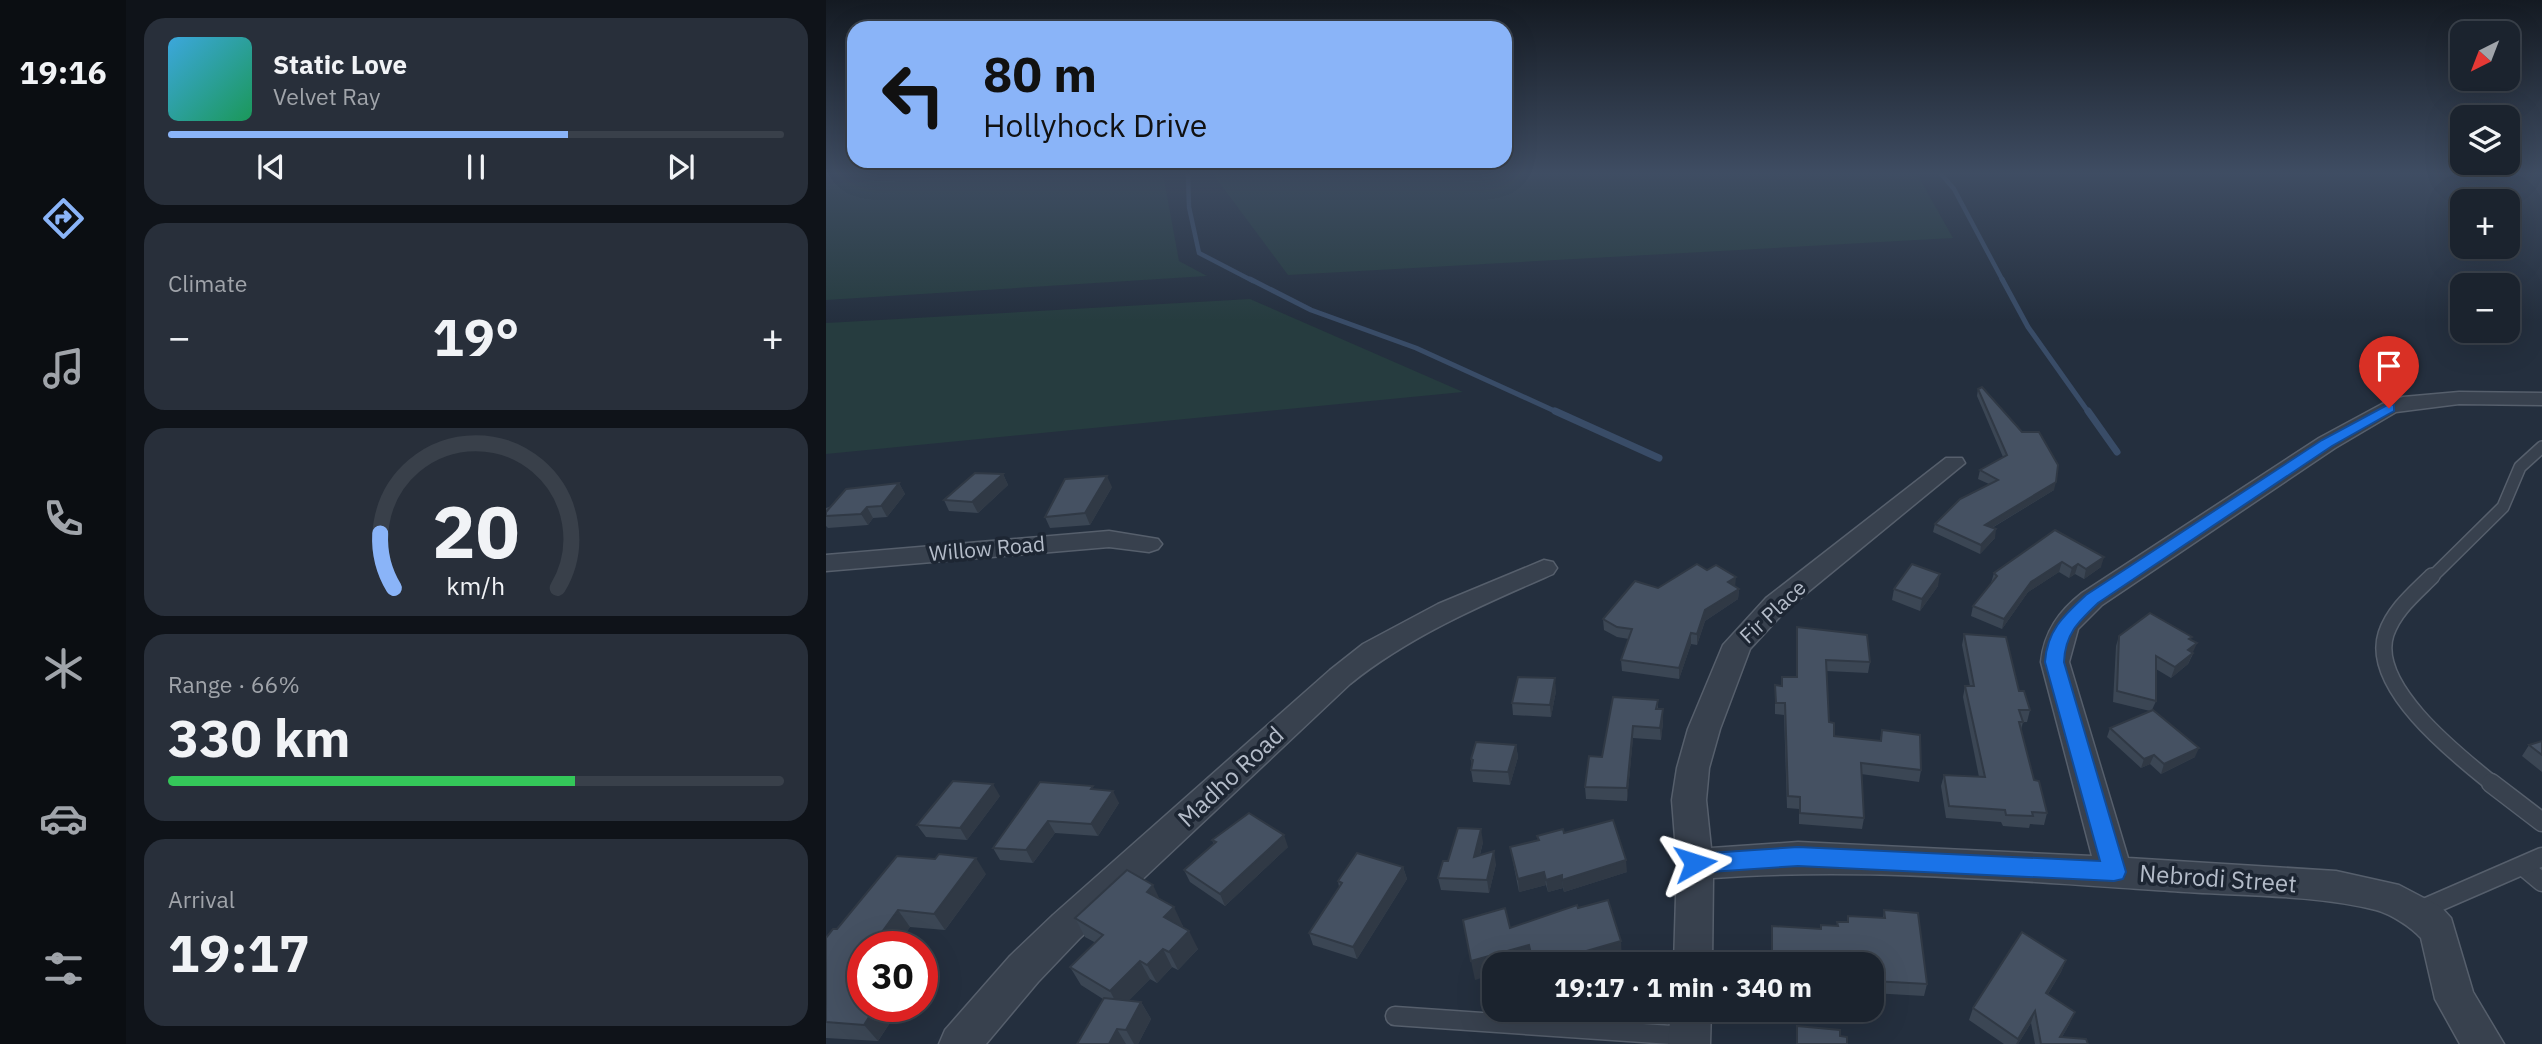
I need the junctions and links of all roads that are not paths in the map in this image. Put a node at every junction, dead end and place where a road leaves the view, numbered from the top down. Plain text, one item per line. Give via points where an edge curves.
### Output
1 (2542, 399) edge
2 (2542, 447) edge
3 (1954, 463) dead end
4 (1149, 544) dead end
5 (826, 563) edge
6 (1544, 568) dead end
7 (2542, 822) edge
8 (2542, 857) edge
9 (1695, 863) junction
10 (2524, 867) junction
11 (2114, 872) junction
12 (2542, 882) edge
13 (2417, 912) junction
14 (1693, 952) edge
15 (1395, 1016) dead end
16 (1690, 1030) edge
17 (960, 1044) edge
18 (2483, 1044) edge

1 - 11 street via 2459,398 2389,408 2327,443 2092,599 2067,622 2056,642 2055,662
2 - 7 lane via 2520,467 2503,507 2398,610 2384,647 2396,683 2429,728 2479,775
3 - 9 street, Fir Place via 1776,604 1737,645 1720,682 1693,768 1689,800
4 - 5 street, Willow Road via 1109,539
6 - 17 street, Madho Road via 1401,633 1340,677 1066,927
8 - 10 lane
9 - 11 street, Nebrodi Street via 1798,857
9 - 14 street, Fir Place
10 - 12 lane
10 - 13 lane
11 - 13 street, Nebrodi Street via 2336,887 2386,896
13 - 18 street, Nebrodi Street via 2438,930 2455,999
15 - 16 lane

